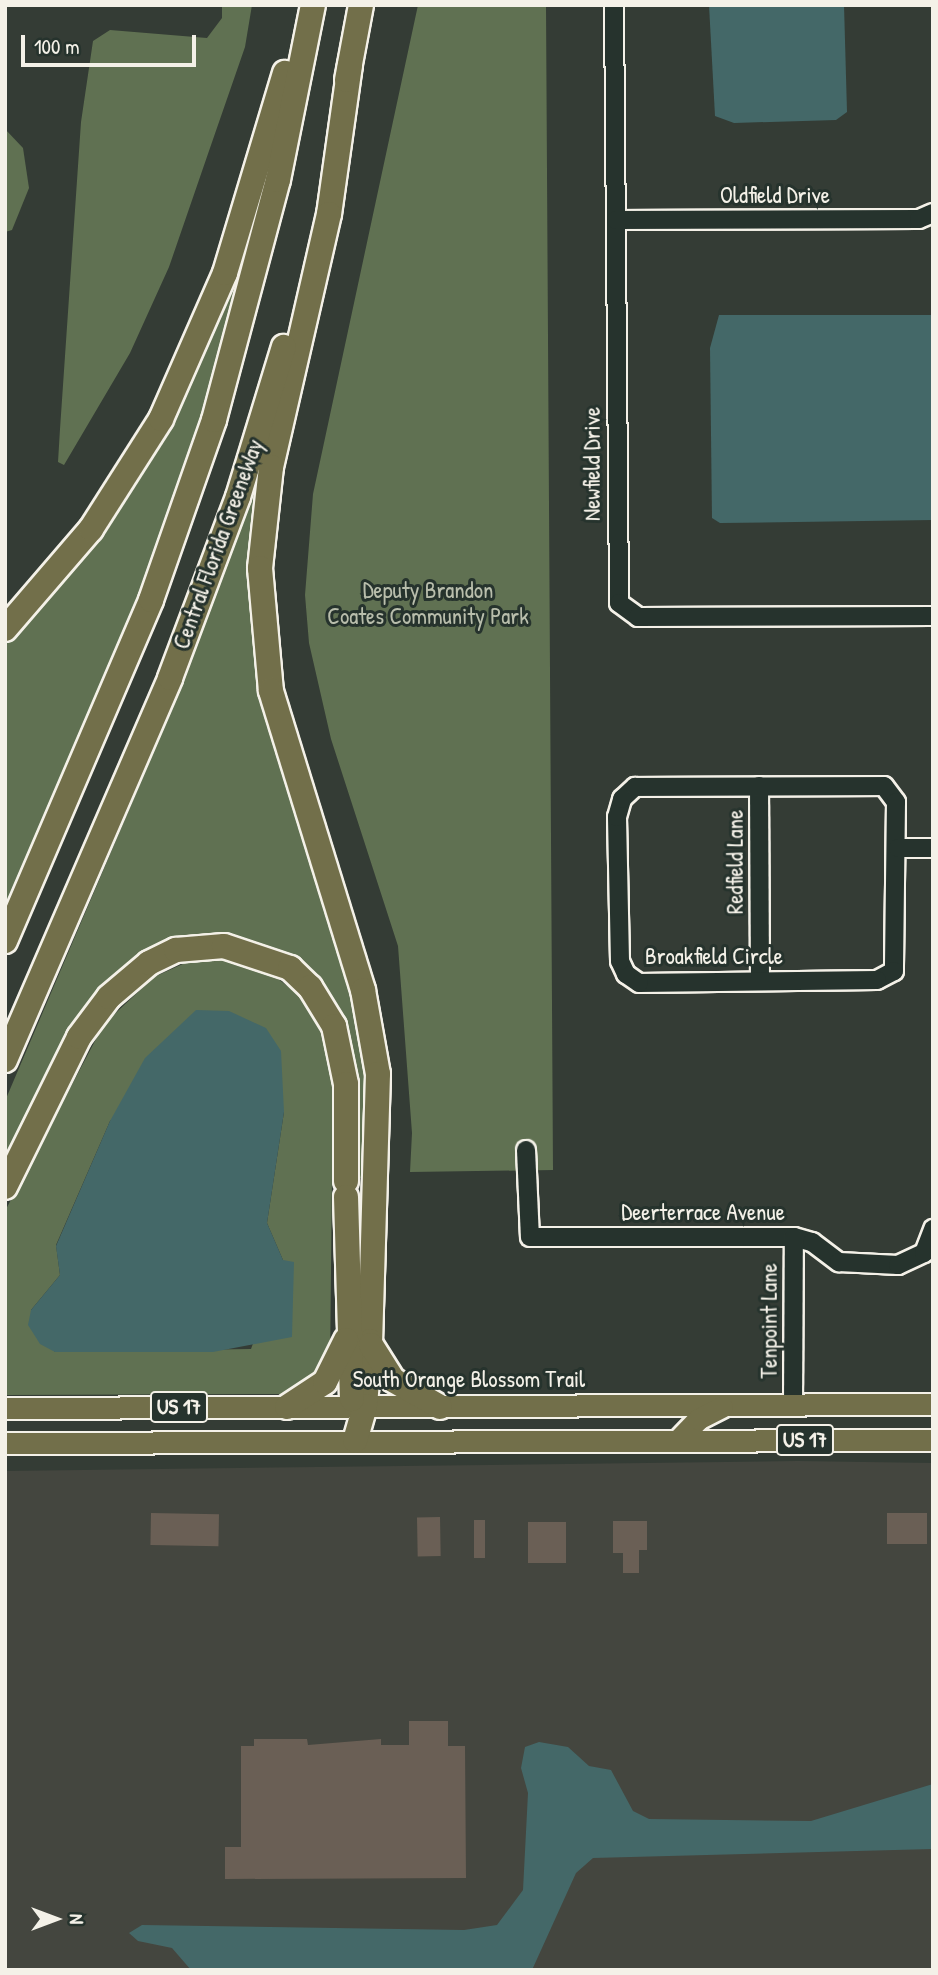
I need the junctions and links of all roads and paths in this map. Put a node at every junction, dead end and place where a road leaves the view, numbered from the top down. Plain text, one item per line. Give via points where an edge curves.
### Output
1 (304, 5) edge
2 (313, 5) edge
3 (361, 5) edge
4 (614, 5) edge
5 (350, 65) junction
6 (933, 213) edge
7 (616, 220) junction
8 (933, 616) edge
9 (5, 629) edge
10 (759, 786) junction
11 (898, 848) junction
12 (933, 848) edge
13 (5, 941) edge
14 (760, 980) junction
15 (5, 1060) edge
16 (526, 1150) dead end
17 (5, 1187) edge
18 (933, 1228) edge
19 (794, 1237) junction
20 (349, 1325) junction
21 (370, 1341) junction
22 (933, 1404) edge
23 (727, 1405) junction
24 (793, 1405) junction
25 (359, 1406) junction
26 (287, 1407) junction
27 (440, 1407) junction
28 (5, 1408) edge
29 (678, 1440) junction
30 (933, 1440) edge
31 (355, 1441) junction
32 (5, 1443) edge

1 - 9 highway via 225,273 161,419 91,529
2 - 13 highway, Central Florida GreeneWay via 278,180 214,421 146,612
3 - 5 highway, Central Florida GreeneWay
4 - 7 street, Newfield Drive
5 - 15 highway, Central Florida GreeneWay via 294,314 233,509 170,678
5 - 21 highway via 329,214 271,467 263,519 260,608 281,730 363,990 375,1048 379,1151
6 - 7 street, Oldfield Drive via 919,219
7 - 8 street, Newfield Drive via 616,590 626,612 638,617
10 - 11 street, Broakfield Circle via 884,786 896,802
10 - 14 street, Redfield Lane
10 - 14 street, Broakfield Circle via 635,787 622,799 617,817 620,961 626,974 639,983
11 - 12 street
11 - 14 street, Broakfield Circle via 894,971 877,980
16 - 19 street, Deerterrace Avenue via 530,1237
17 - 20 highway via 79,1037 110,997 149,963 176,950 224,946 290,968 310,988 334,1026 346,1084
18 - 19 street, Deerterrace Avenue via 924,1253 898,1265 839,1262 812,1242
19 - 24 street, Tenpoint Lane
20 - 25 highway
20 - 26 highway via 332,1374 314,1392
21 - 25 highway
21 - 27 highway via 375,1359 393,1380
22 - 24 main road, South Orange Blossom Trail / US 17
23 - 24 main road, South Orange Blossom Trail / US 17
23 - 27 main road, South Orange Blossom Trail / US 17
23 - 29 main road via 698,1419
25 - 26 main road, South Orange Blossom Trail / US 17
25 - 27 main road, South Orange Blossom Trail / US 17
25 - 31 highway
26 - 28 main road, South Orange Blossom Trail / US 17
29 - 30 main road, US 17
29 - 31 main road, US 17
31 - 32 main road, US 17

